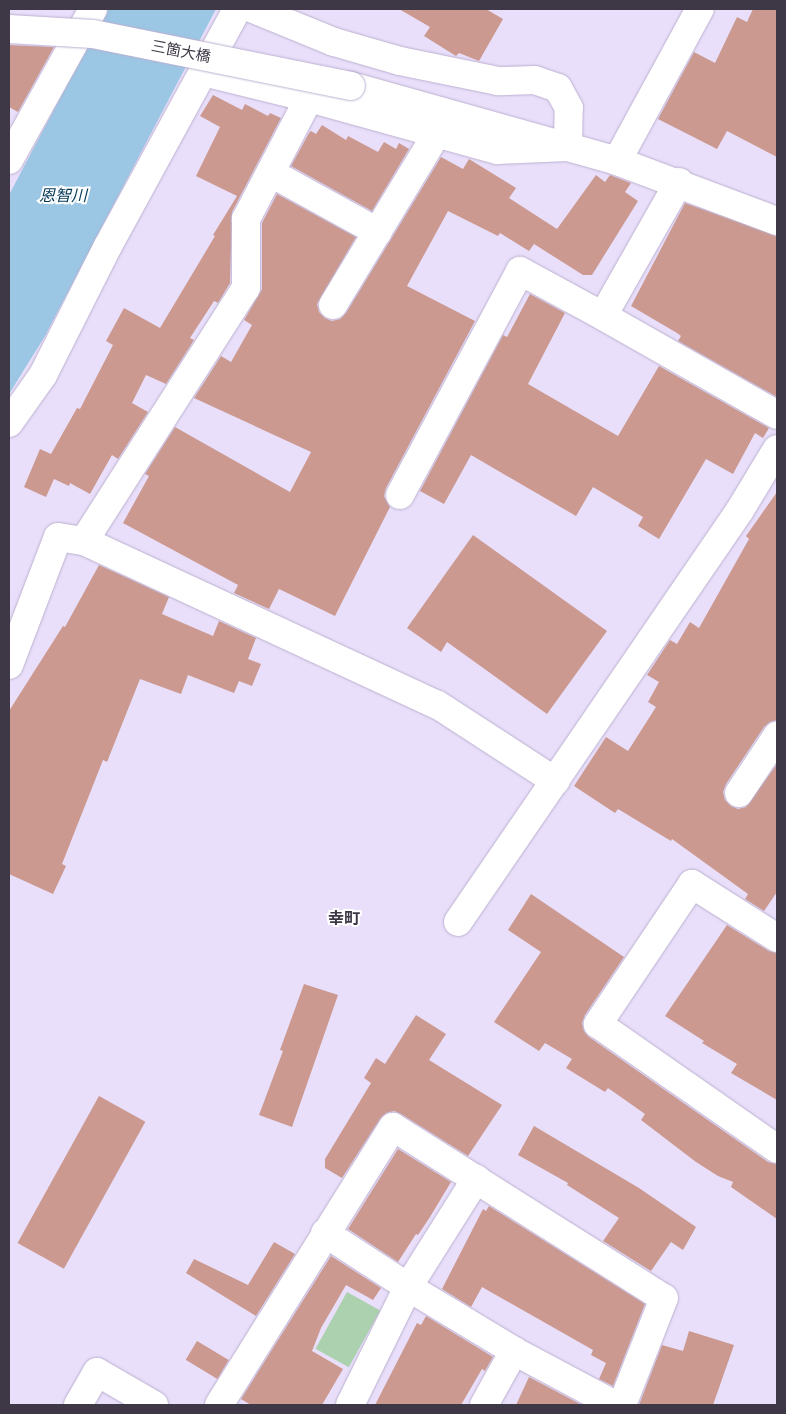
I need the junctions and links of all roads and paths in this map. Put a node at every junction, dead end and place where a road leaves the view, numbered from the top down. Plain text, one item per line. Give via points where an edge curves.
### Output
1 (93, 9) edge
2 (237, 9) edge
3 (253, 9) edge
4 (700, 9) edge
5 (9, 29) edge
6 (203, 72) junction
7 (309, 98) junction
8 (437, 133) junction
9 (568, 147) junction
10 (9, 160) edge
11 (617, 160) junction
12 (271, 173) junction
13 (679, 182) junction
14 (777, 220) edge
15 (378, 232) junction
16 (333, 305) dead end
17 (603, 316) junction
18 (777, 416) edge
19 (9, 423) edge
20 (777, 449) edge
21 (400, 495) dead end
22 (84, 542) junction
23 (9, 665) edge
24 (777, 736) edge
25 (555, 780) junction
26 (739, 793) dead end
27 (458, 922) dead end
28 (774, 930) edge
29 (777, 1149) edge
30 (476, 1179) junction
31 (325, 1234) junction
32 (408, 1287) junction
33 (514, 1350) junction
34 (78, 1405) edge
35 (154, 1405) edge
36 (219, 1405) edge
37 (350, 1405) edge
38 (484, 1405) edge
39 (615, 1405) edge
40 (622, 1405) edge

1 - 10 street
2 - 6 street
3 - 9 street via 334,42 400,61 498,81 535,80 558,88 569,108
4 - 11 street
5 - 9 street, 三箇大橋, bridge via 93,34 351,86
6 - 7 street
6 - 19 street via 108,246 43,375
7 - 8 street
7 - 12 street
8 - 9 street via 497,150
8 - 15 street
9 - 11 street, 三箇大橋
11 - 13 street, 三箇大橋
12 - 15 street
12 - 22 street via 246,219 246,288
13 - 14 street, 三箇大橋
13 - 17 street
15 - 16 street
17 - 18 street
17 - 21 street via 520,271
20 - 25 street via 740,510
22 - 23 street via 58,537
22 - 25 street via 438,705
24 - 26 street
25 - 27 street
28 - 29 street via 692,884 598,1024
30 - 31 street via 393,1127
30 - 32 street
30 - 40 street via 664,1298
31 - 32 street
31 - 36 street
32 - 33 street
32 - 37 street
33 - 38 street
33 - 39 street
34 - 35 street via 97,1372

